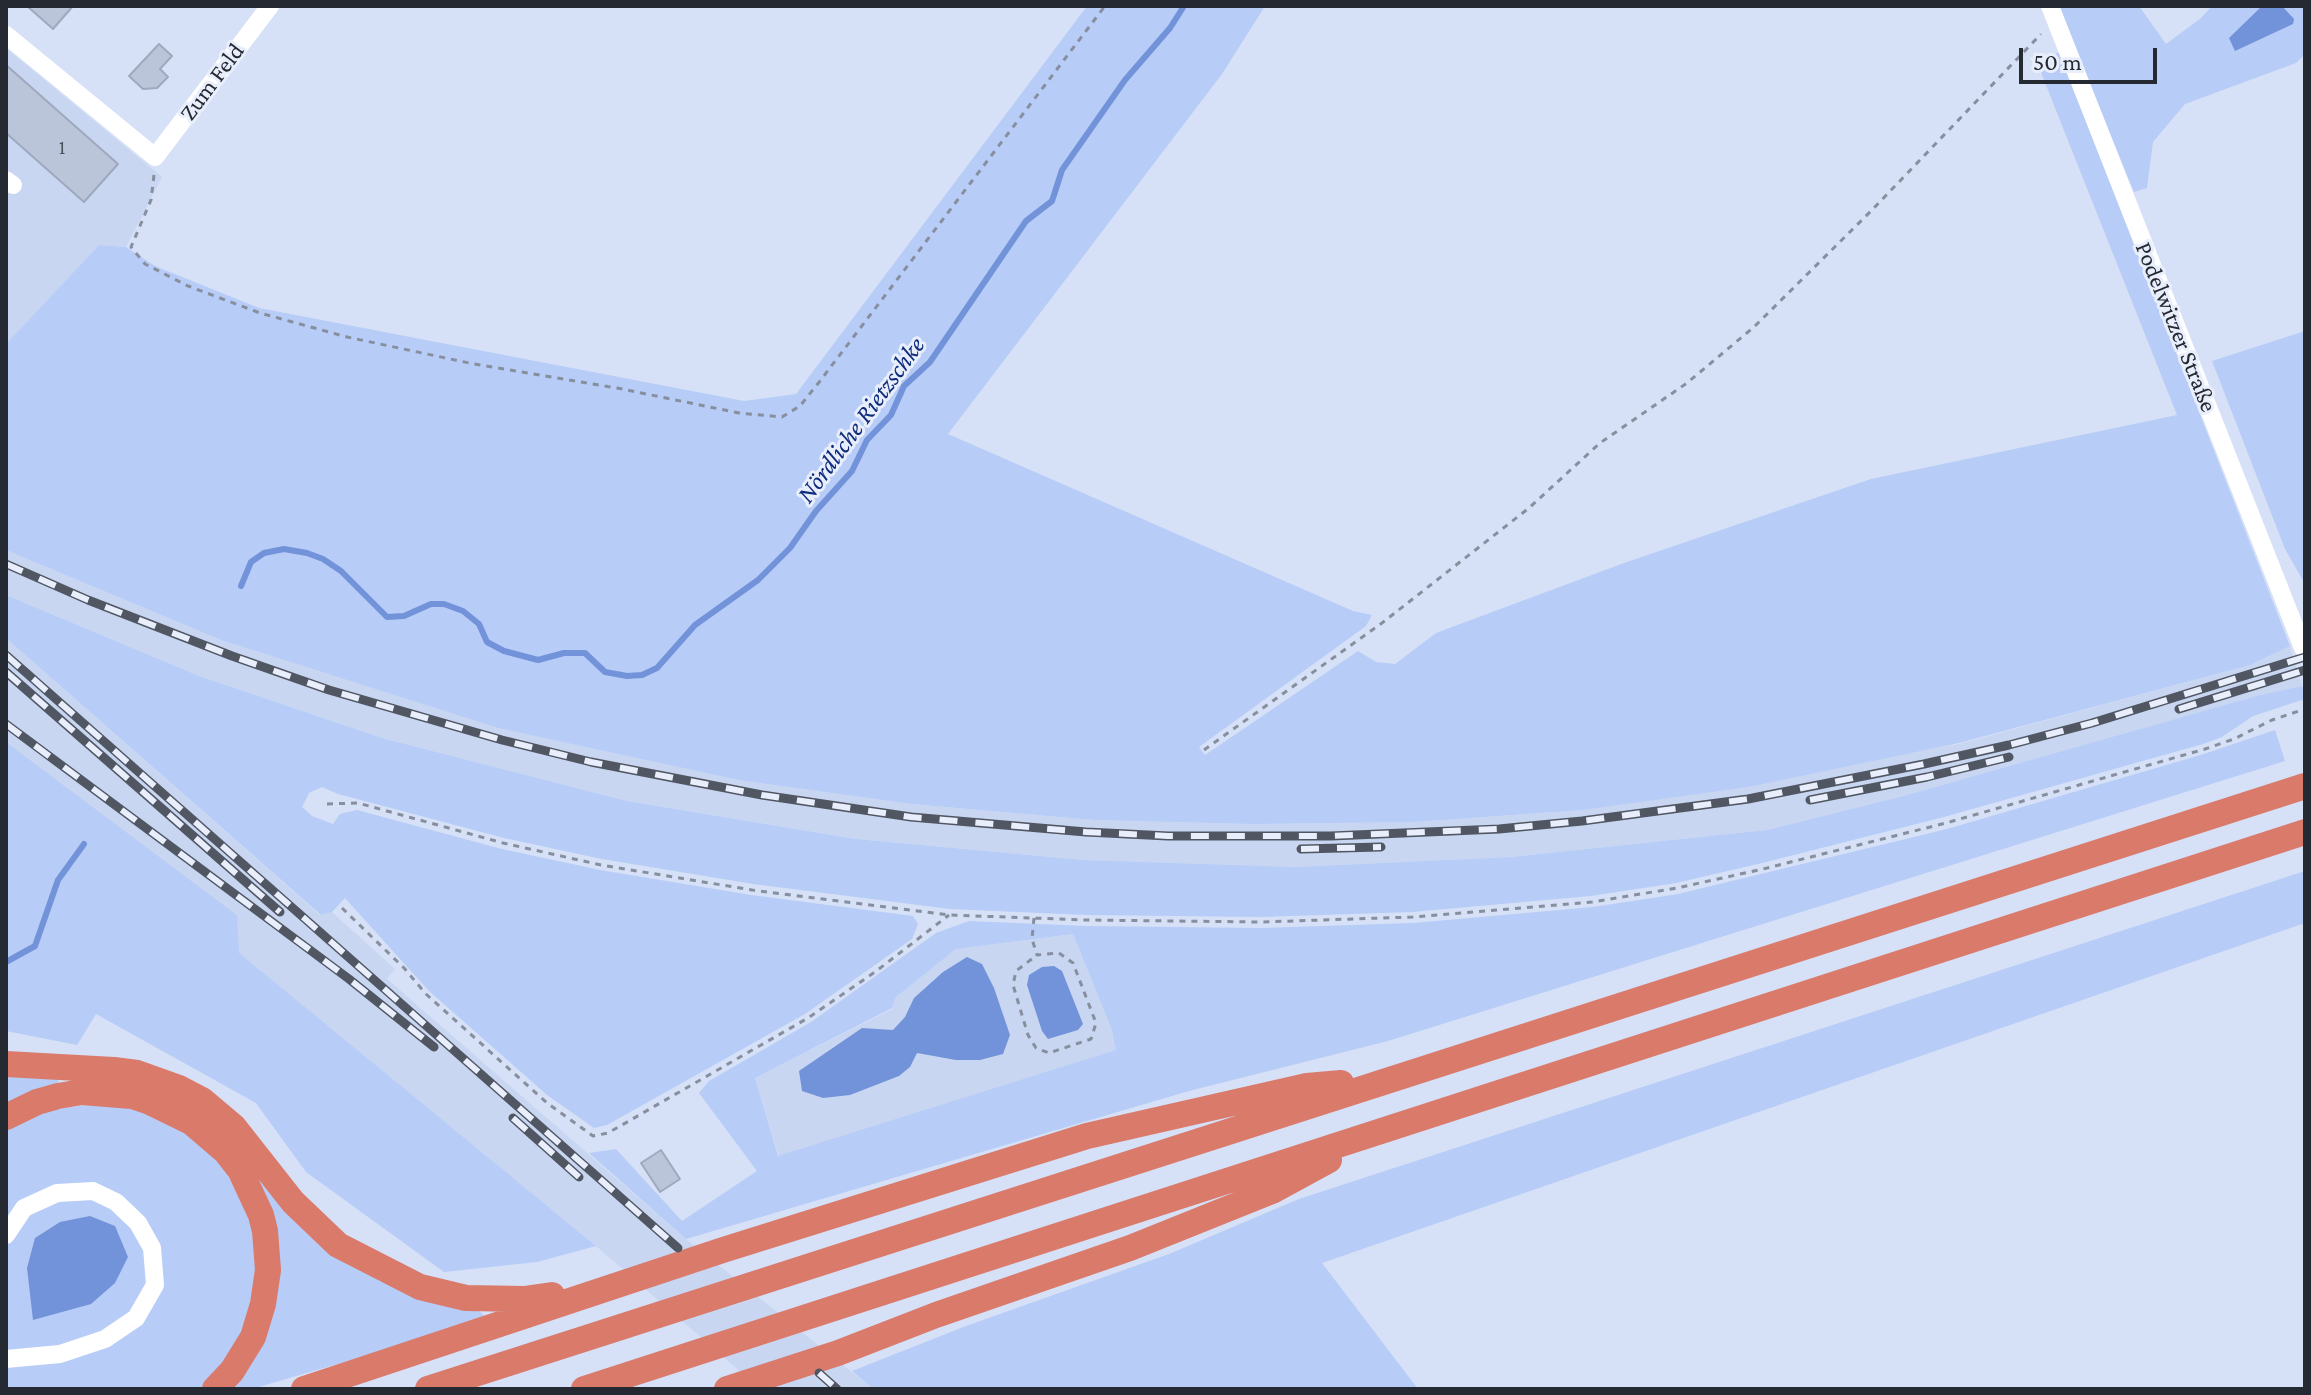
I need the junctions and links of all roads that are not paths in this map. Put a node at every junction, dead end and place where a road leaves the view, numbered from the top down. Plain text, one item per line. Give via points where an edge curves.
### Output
1 (270, 6) edge
2 (2052, 13) edge
3 (6, 35) edge
4 (2303, 648) dead end
5 (2305, 786) edge
6 (2305, 832) edge
7 (6, 1064) edge
8 (1393, 1077) junction
9 (6, 1117) edge
10 (1386, 1129) junction
11 (6, 1235) edge
12 (615, 1285) junction
13 (6, 1358) edge
14 (728, 1388) edge
15 (215, 1389) edge
16 (304, 1389) edge
17 (428, 1389) edge
18 (584, 1389) edge

1 - 3 street, Zum Feld via 155,157
2 - 4 street, Podelwitzer Straße
5 - 8 highway
6 - 10 highway
7 - 12 highway via 137,1073 202,1100 234,1127 293,1202 338,1245 420,1287 466,1298 524,1299
8 - 12 highway via 1307,1086 1087,1136
8 - 17 highway
9 - 15 highway via 58,1096 132,1096 191,1122 240,1170 261,1215 268,1270 253,1337
10 - 14 highway via 1272,1191 1130,1248
10 - 18 highway
11 - 13 street via 24,1208 57,1193 93,1191 116,1202 138,1223 152,1248 155,1285 136,1318 105,1339 60,1354
12 - 16 highway

